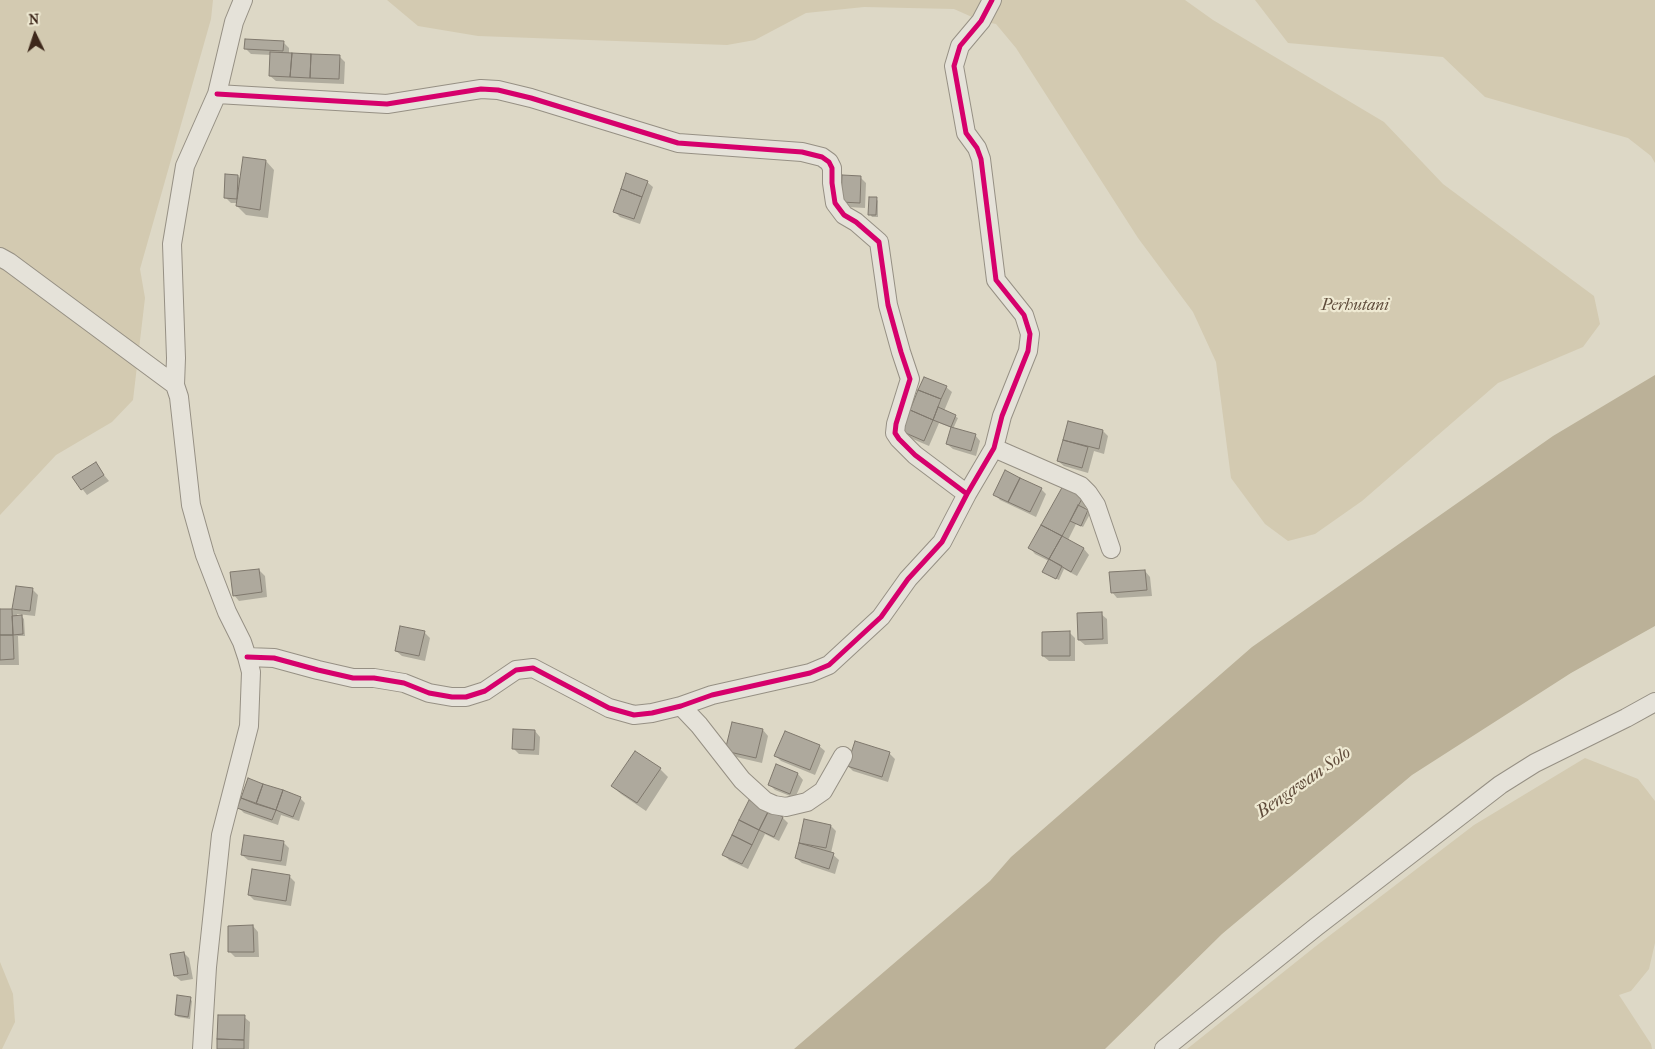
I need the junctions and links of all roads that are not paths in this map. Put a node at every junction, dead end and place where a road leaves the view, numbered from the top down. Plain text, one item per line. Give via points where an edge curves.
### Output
1 (242, 0) edge
2 (992, 0) edge
3 (217, 94) junction
4 (0, 257) edge
5 (175, 384) junction
6 (994, 448) junction
7 (966, 494) junction
8 (1111, 548) dead end
9 (247, 657) junction
10 (1655, 702) edge
11 (682, 706) junction
12 (844, 756) dead end
13 (202, 1049) edge
14 (1164, 1049) edge

1 - 3 street
2 - 6 street via 981,21 960,46 954,66 966,133 981,159 996,280 1024,315 1030,334 1028,350 1002,416
3 - 5 street via 185,166 172,244
3 - 7 street via 387,104 498,90 678,143 802,152 822,157 830,162 832,168 835,203 844,215 879,242 888,304 910,379 895,433 915,455
4 - 5 street
5 - 9 street via 191,505 205,555
6 - 7 street
6 - 8 street via 1081,486 1096,505
7 - 11 street via 942,542 908,579 881,616 829,665 810,673 712,695
9 - 11 street via 274,658 353,678 404,683 429,693 466,698 485,691 516,670 533,668 609,708 634,715
9 - 13 street via 251,672 249,726 221,835
10 - 14 street via 1535,763 1500,785
11 - 12 street via 742,780 774,805 786,807 807,802 823,791

